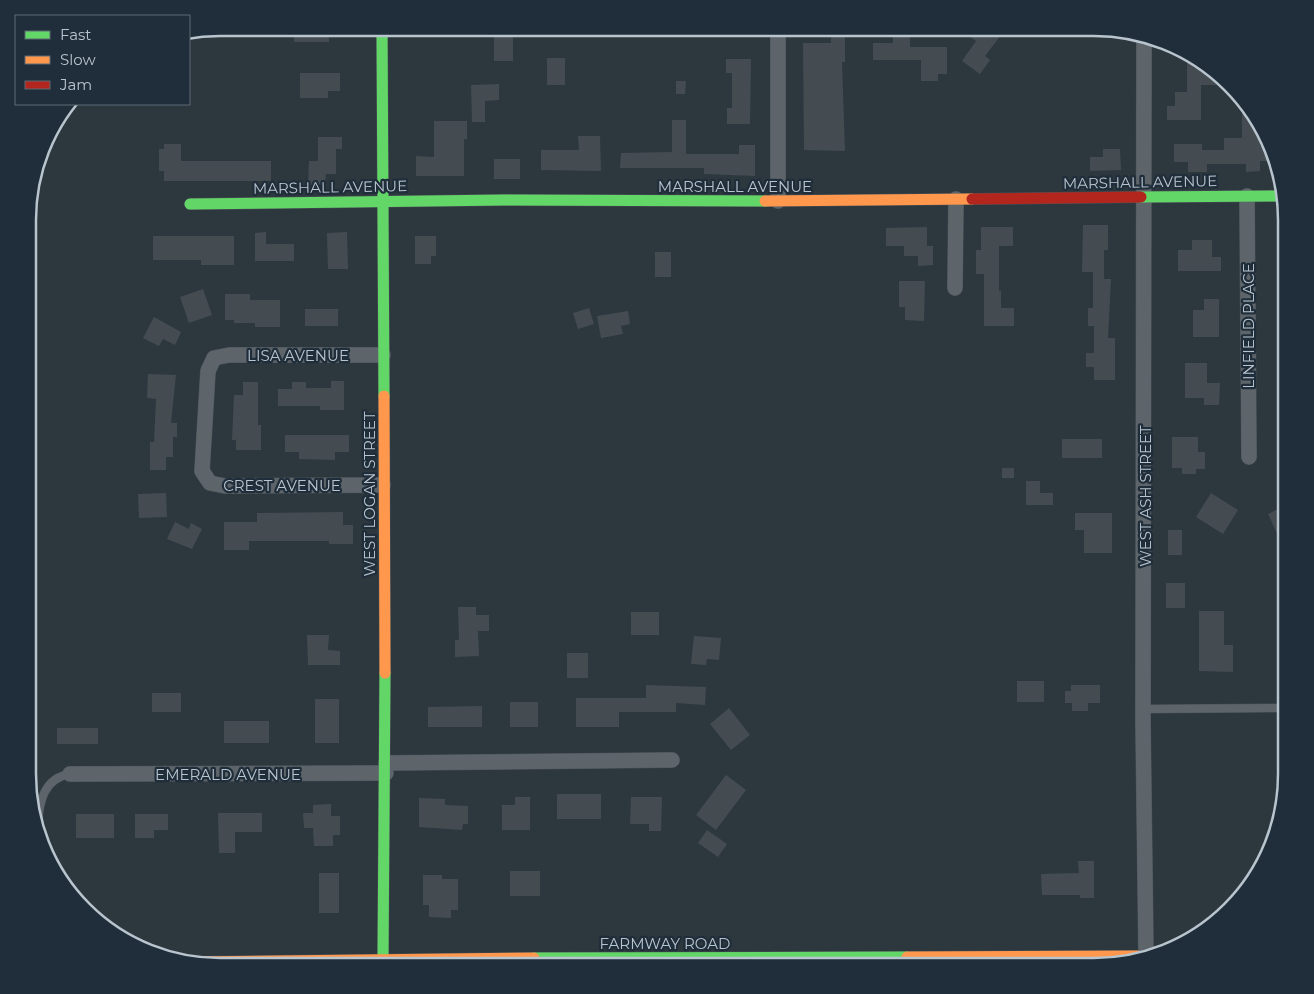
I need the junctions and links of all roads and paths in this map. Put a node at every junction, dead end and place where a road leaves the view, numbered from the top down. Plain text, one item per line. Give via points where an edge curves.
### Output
1 (382, 36) edge
2 (778, 36) edge
3 (1144, 44) edge
4 (1247, 196) junction
5 (1276, 196) edge
6 (1145, 197) junction
7 (956, 199) junction
8 (383, 201) junction
9 (778, 201) junction
10 (190, 204) dead end
11 (955, 288) dead end
12 (383, 355) junction
13 (1249, 457) dead end
14 (210, 483) joint
15 (384, 485) junction
16 (1278, 708) edge
17 (1143, 709) junction
18 (672, 760) dead end
19 (386, 768) junction
20 (70, 774) joint
21 (39, 803) edge
22 (1146, 950) edge
23 (1115, 956) edge
24 (383, 958) edge
25 (922, 958) edge

1 - 8 street, WEST LOGAN STREET
2 - 9 street
3 - 6 street, WEST ASH STREET
4 - 5 street, MARSHALL AVENUE
4 - 6 street, MARSHALL AVENUE
4 - 13 street, LINFIELD PLACE
6 - 7 street, MARSHALL AVENUE
6 - 17 street, WEST ASH STREET
7 - 9 street, MARSHALL AVENUE
7 - 11 street
8 - 9 street, MARSHALL AVENUE
8 - 10 street, MARSHALL AVENUE
8 - 12 street, WEST LOGAN STREET
12 - 14 street, LISA AVENUE via 229,355 214,358 208,371 202,471
12 - 15 street, WEST LOGAN STREET
14 - 15 street, CREST AVENUE via 225,486
15 - 19 street, WEST LOGAN STREET
16 - 17 lane
17 - 22 street, WEST ASH STREET
18 - 19 street, EMERALD AVENUE
19 - 20 street, EMERALD AVENUE
19 - 24 street, WEST LOGAN STREET
20 - 21 lane via 62,775 43,794
23 - 25 street, FARMWAY ROAD

